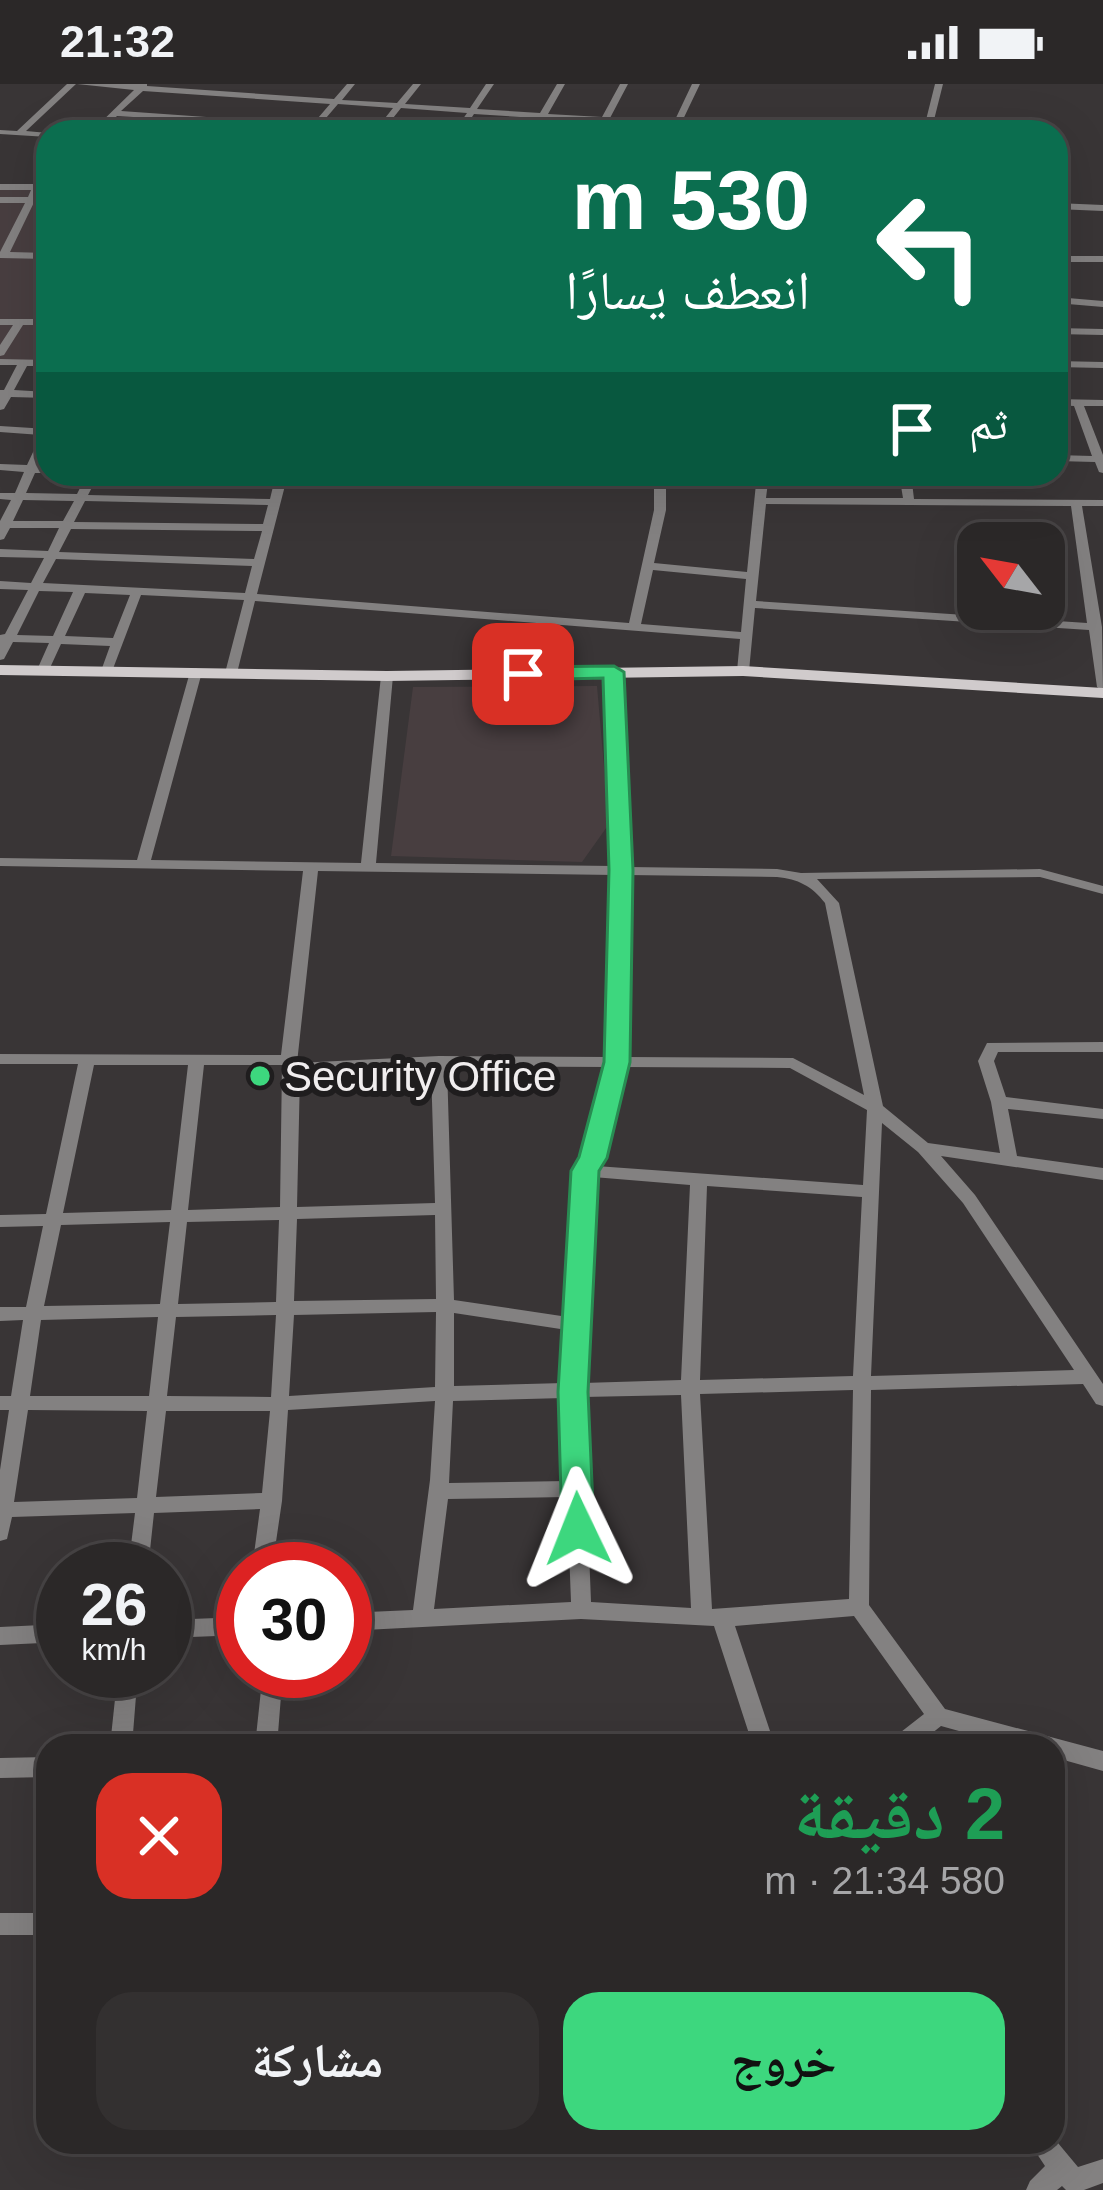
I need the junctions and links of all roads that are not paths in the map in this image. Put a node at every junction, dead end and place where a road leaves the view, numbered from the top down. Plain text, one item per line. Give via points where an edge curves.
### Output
1 (72, 84) edge
2 (81, 84) edge
3 (284, 84) edge
4 (351, 84) edge
5 (417, 84) edge
6 (490, 84) edge
7 (561, 84) edge
8 (624, 84) edge
9 (696, 84) edge
10 (940, 84) edge
11 (143, 86) edge
12 (207, 88) edge
13 (175, 90) junction
14 (272, 97) junction
15 (336, 101) junction
16 (399, 106) junction
17 (472, 112) junction
18 (114, 113) junction
19 (148, 116) junction
20 (542, 116) junction
21 (177, 117) junction
22 (107, 120) edge
23 (174, 120) edge
24 (220, 120) edge
25 (251, 120) edge
26 (320, 120) edge
27 (388, 120) edge
28 (466, 120) edge
29 (540, 120) edge
30 (592, 120) edge
31 (605, 120) edge
32 (679, 120) edge
33 (930, 120) edge
34 (3, 132) edge
35 (19, 133) junction
36 (36, 134) edge
37 (0, 142) edge
38 (4, 187) edge
39 (36, 187) edge
40 (36, 194) edge
41 (0, 200) edge
42 (31, 200) junction
43 (1068, 207) edge
44 (1103, 208) edge
45 (2, 255) edge
46 (36, 256) edge
47 (1068, 259) edge
48 (1103, 259) edge
49 (1068, 301) edge
50 (1103, 304) edge
51 (0, 322) edge
52 (20, 322) junction
53 (36, 322) edge
54 (1068, 332) edge
55 (1103, 332) edge
56 (0, 353) edge
57 (0, 362) edge
58 (35, 363) edge
59 (1068, 364) edge
60 (1103, 364) edge
61 (4, 393) edge
62 (36, 394) edge
63 (1068, 403) edge
64 (1078, 403) junction
65 (1103, 403) edge
66 (0, 407) edge
67 (0, 429) edge
68 (36, 431) edge
69 (36, 460) edge
70 (1068, 460) edge
71 (1101, 464) edge
72 (0, 467) edge
73 (32, 469) junction
74 (36, 469) edge
75 (88, 486) edge
76 (194, 486) edge
77 (279, 486) edge
78 (660, 486) edge
79 (763, 486) edge
80 (907, 486) edge
81 (0, 496) edge
82 (19, 496) junction
83 (84, 498) junction
84 (190, 500) junction
85 (762, 501) junction
86 (909, 501) junction
87 (275, 502) junction
88 (1076, 502) junction
89 (1103, 503) edge
90 (68, 525) junction
91 (2, 528) edge
92 (268, 528) junction
93 (180, 529) junction
94 (0, 553) edge
95 (53, 555) junction
96 (260, 562) junction
97 (649, 566) junction
98 (753, 576) junction
99 (0, 585) edge
100 (34, 586) junction
101 (81, 588) junction
102 (136, 591) junction
103 (249, 596) junction
104 (750, 604) junction
105 (634, 627) junction
106 (1096, 627) junction
107 (746, 636) junction
108 (5, 638) edge
109 (60, 640) junction
110 (116, 642) junction
111 (0, 656) edge
112 (0, 670) edge
113 (43, 670) junction
114 (107, 671) junction
115 (743, 671) junction
116 (196, 672) junction
117 (614, 672) junction
118 (231, 673) junction
119 (387, 676) junction
120 (1103, 690) edge
121 (0, 862) edge
122 (143, 864) junction
123 (311, 867) junction
124 (368, 868) junction
125 (621, 870) junction
126 (800, 875) junction
127 (1103, 890) edge
128 (1103, 1047) edge
129 (0, 1059) edge
130 (87, 1060) junction
131 (197, 1060) junction
132 (439, 1061) junction
133 (617, 1062) junction
134 (290, 1065) junction
135 (999, 1102) junction
136 (874, 1108) junction
137 (1103, 1114) edge
138 (924, 1148) junction
139 (1010, 1161) junction
140 (585, 1171) junction
141 (1103, 1174) edge
142 (699, 1178) junction
143 (871, 1192) junction
144 (444, 1209) junction
145 (177, 1215) junction
146 (289, 1215) junction
147 (54, 1219) junction
148 (0, 1221) edge
149 (444, 1305) junction
150 (166, 1308) junction
151 (284, 1308) junction
152 (0, 1314) edge
153 (33, 1315) junction
154 (579, 1325) junction
155 (1088, 1377) junction
156 (862, 1381) junction
157 (689, 1388) junction
158 (573, 1392) junction
159 (445, 1394) junction
160 (1103, 1399) edge
161 (155, 1402) junction
162 (0, 1403) edge
163 (22, 1403) junction
164 (277, 1404) junction
165 (577, 1489) junction
166 (439, 1491) junction
167 (272, 1502) junction
168 (144, 1509) junction
169 (2, 1510) edge
170 (0, 1533) edge
171 (141, 1542) edge
172 (266, 1542) edge
173 (860, 1607) junction
174 (581, 1610) junction
175 (712, 1617) junction
176 (422, 1618) junction
177 (372, 1621) edge
178 (36, 1634) edge
179 (0, 1636) edge
180 (125, 1698) edge
181 (270, 1698) edge
182 (938, 1716) junction
183 (122, 1734) edge
184 (267, 1734) edge
185 (759, 1734) edge
186 (915, 1734) edge
187 (1003, 1734) edge
188 (1065, 1751) edge
189 (1103, 1762) edge
190 (36, 1767) edge
191 (0, 1768) edge
192 (0, 1924) edge
193 (36, 1924) edge
194 (1051, 2154) edge
195 (1103, 2171) edge
196 (1073, 2179) edge
197 (1039, 2190) edge

1 - 35 street
2 - 11 street
3 - 14 street
4 - 15 street
5 - 16 street
6 - 17 street
7 - 20 street
8 - 31 street
9 - 32 street
10 - 33 street
11 - 13 street
11 - 18 street
12 - 13 street
12 - 14 street
13 - 19 street
14 - 15 street
14 - 25 street
15 - 16 street
15 - 26 street
16 - 17 street
16 - 27 street
17 - 20 street
17 - 28 street
18 - 19 street
18 - 22 street
19 - 21 street
20 - 29 street
20 - 30 street
21 - 23 street
21 - 24 street
34 - 35 street
34 - 37 street
35 - 36 street
38 - 39 street
38 - 41 street
40 - 42 street
41 - 42 street
42 - 45 street
43 - 44 street
45 - 46 street
47 - 48 street
49 - 50 street
51 - 52 street
52 - 53 street
52 - 56 street
54 - 55 street
57 - 58 street
58 - 61 street
59 - 60 street
61 - 62 street
61 - 66 street
63 - 64 street
64 - 65 street
64 - 71 street
67 - 68 street
69 - 73 street
70 - 71 street
72 - 73 street
73 - 74 street
73 - 82 street
75 - 83 street
76 - 84 street
77 - 87 street
78 - 97 street
79 - 85 street
80 - 86 street
81 - 82 street
82 - 83 street
82 - 91 street
83 - 84 street
83 - 90 street
84 - 87 street
84 - 93 street
85 - 86 street
85 - 98 street
86 - 88 street
87 - 92 street
88 - 89 street
88 - 106 street
90 - 91 street
90 - 93 street
90 - 95 street
92 - 93 street
92 - 96 street
94 - 95 street
95 - 96 street
95 - 100 street
96 - 103 street
97 - 98 street
97 - 105 street
98 - 104 street
99 - 100 street
100 - 101 street
100 - 108 street
101 - 102 street
101 - 109 street
102 - 103 street
102 - 110 street
103 - 105 street
103 - 118 street
104 - 106 street
104 - 107 street
105 - 107 street
106 - 120 street
107 - 115 street
108 - 109 street
108 - 111 street
109 - 110 street
109 - 113 street
110 - 114 street
112 - 113 main road
113 - 114 main road
114 - 116 main road
115 - 117 main road
115 - 120 main road
116 - 118 main road
116 - 122 street
117 - 119 main road
117 - 125 street
118 - 119 main road
119 - 124 street
121 - 122 street
122 - 123 street
123 - 124 street
123 - 134 street
124 - 125 street
125 - 126 street
125 - 133 street
126 - 127 street via 1040,873
126 - 136 street via 832,903
128 - 135 street via 993,1047 986,1061
129 - 130 street
130 - 131 street
130 - 147 street
131 - 134 street
131 - 145 street
132 - 133 street
132 - 134 street
132 - 144 street
133 - 136 street via 793,1063
133 - 140 street
134 - 146 street
135 - 137 street
135 - 139 street
136 - 138 street
136 - 143 street
138 - 139 street
138 - 155 street via 969,1199
139 - 141 street
140 - 142 street
140 - 154 street
142 - 143 street
142 - 157 street
143 - 156 street
144 - 146 street
144 - 149 street
145 - 146 street
145 - 147 street
145 - 150 street
146 - 151 street
147 - 148 street
147 - 153 street
149 - 151 street
149 - 154 street
149 - 159 street
150 - 151 street
150 - 153 street
150 - 161 street
151 - 164 street
152 - 153 street
153 - 163 street
154 - 158 street
155 - 156 street
155 - 160 street
156 - 157 street
156 - 173 street
157 - 158 street
157 - 175 street
158 - 159 street
158 - 165 street
159 - 164 street
159 - 166 street
161 - 163 street
161 - 164 street
161 - 168 street
162 - 163 street
163 - 169 street
164 - 167 street
165 - 166 street
165 - 174 street
166 - 176 street
167 - 168 street
167 - 172 street
168 - 169 street
168 - 171 street
169 - 170 street
173 - 175 street
173 - 182 street
174 - 175 street
174 - 176 street
175 - 185 street
176 - 177 street
178 - 179 street
180 - 183 street
181 - 184 street
182 - 186 street
182 - 187 street
188 - 189 street
190 - 191 street
192 - 193 street
194 - 196 street
195 - 196 street
196 - 197 street

